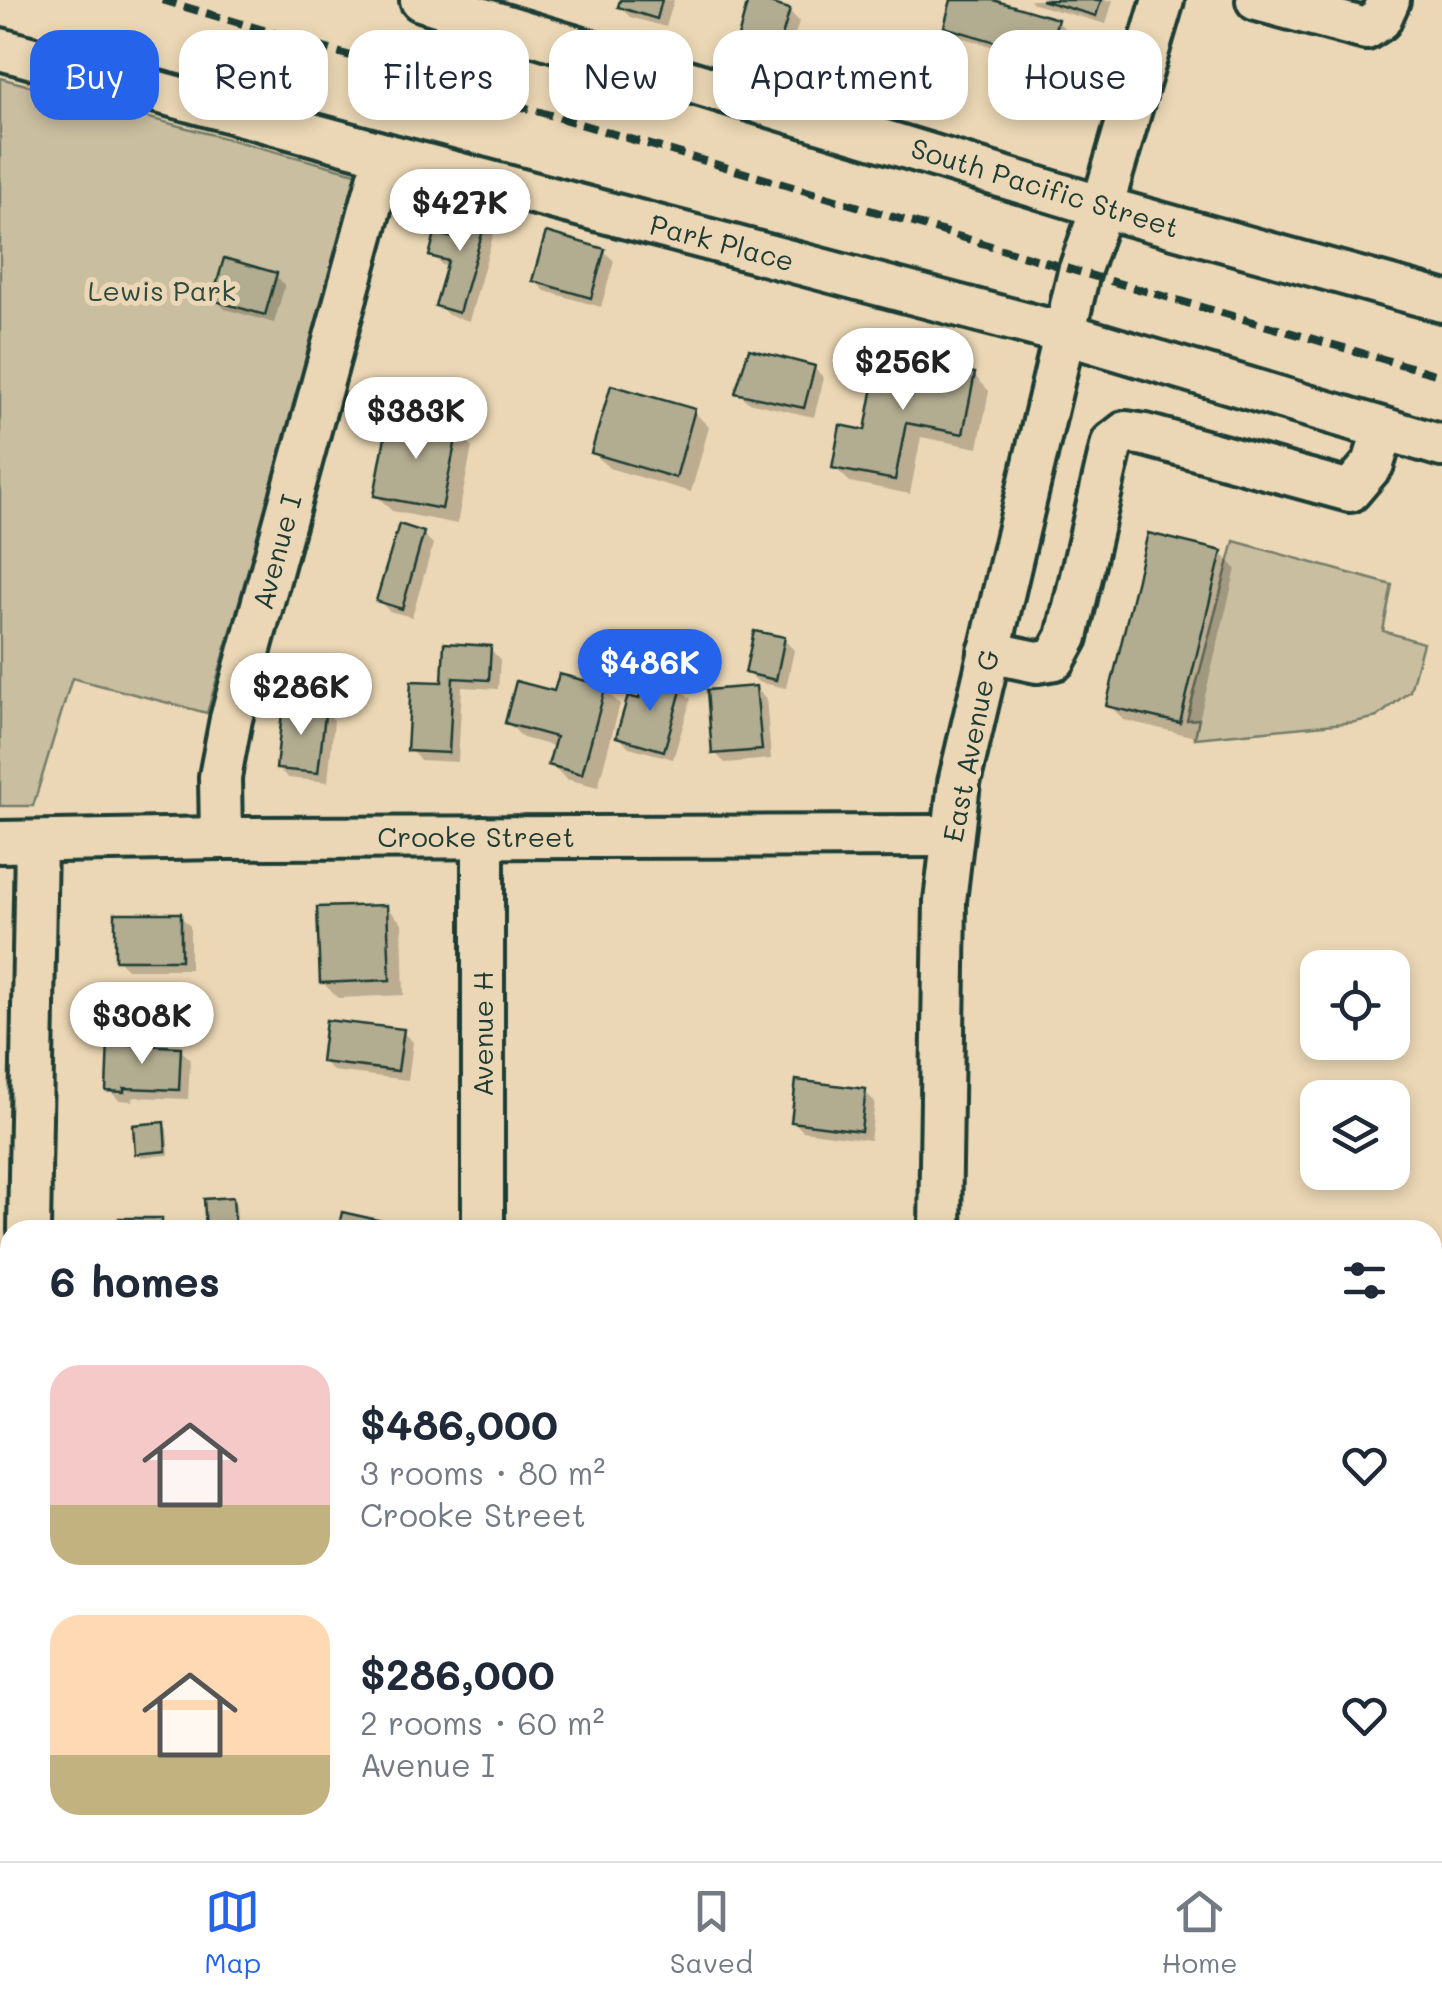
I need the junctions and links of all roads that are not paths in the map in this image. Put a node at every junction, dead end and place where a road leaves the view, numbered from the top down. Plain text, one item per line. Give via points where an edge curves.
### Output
1 (421, 0) edge
2 (1163, 0) edge
3 (1257, 0) edge
4 (1388, 0) edge
5 (0, 49) edge
6 (386, 154) junction
7 (1102, 207) junction
8 (1442, 301) edge
9 (1066, 334) junction
10 (1384, 429) junction
11 (1442, 446) edge
12 (989, 652) junction
13 (952, 836) junction
14 (483, 837) junction
15 (221, 838) junction
16 (18, 842) edge
17 (29, 1220) edge
18 (483, 1220) edge
19 (940, 1220) edge

1 - 7 street, South Pacific Street
2 - 7 street, East Avenue G
3 - 4 street via 1366,29 1380,20
5 - 6 street, Park Place
6 - 9 street, Park Place
6 - 15 street, Avenue I via 231,719 220,777
7 - 8 street, South Pacific Street
7 - 9 street, East Avenue G
9 - 10 street, Park Place
9 - 12 street, East Avenue G
10 - 11 street, Park Place
10 - 12 street via 1373,464 1350,491 1126,432 1112,443 1067,637 1055,658 1037,662
12 - 13 street, East Avenue G
13 - 14 street, Crooke Street
13 - 19 street, East Avenue G
14 - 15 street, Crooke Street
14 - 18 street, Avenue H
15 - 16 street, Crooke Street
16 - 17 street

